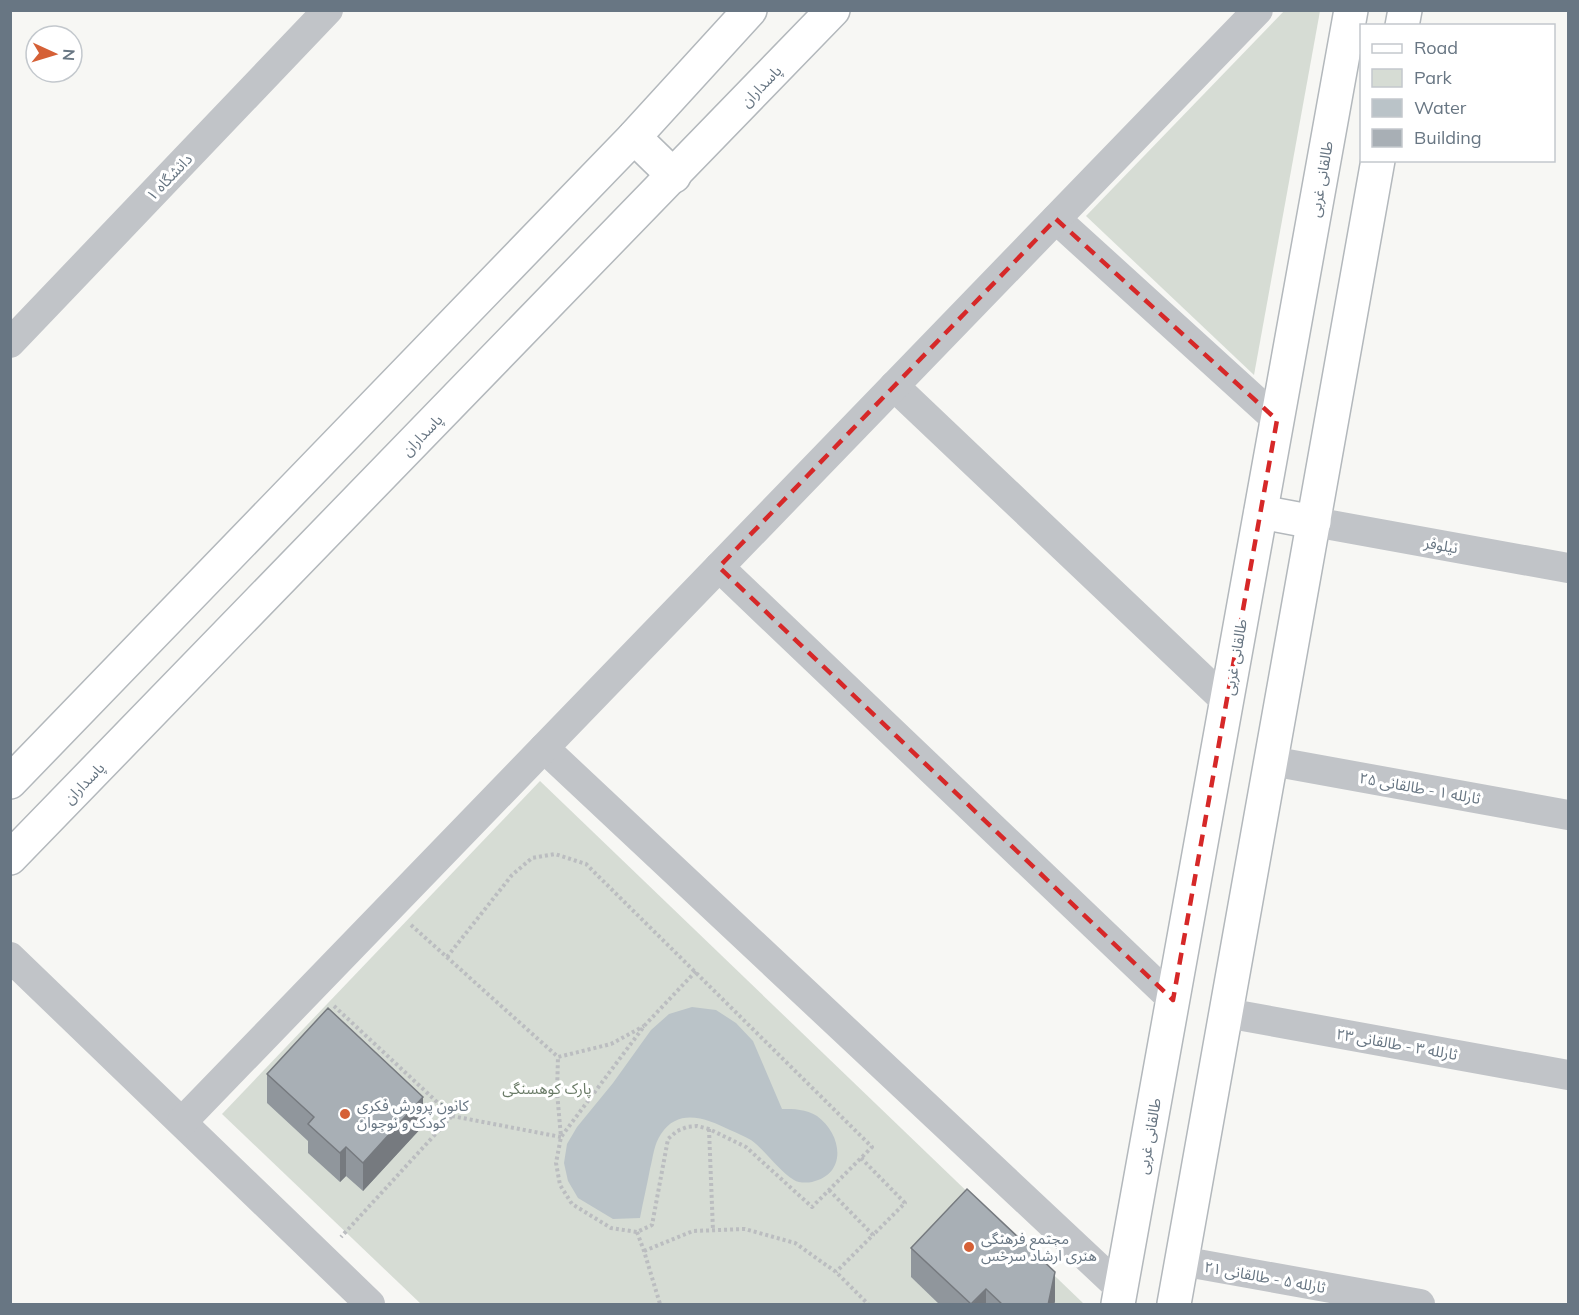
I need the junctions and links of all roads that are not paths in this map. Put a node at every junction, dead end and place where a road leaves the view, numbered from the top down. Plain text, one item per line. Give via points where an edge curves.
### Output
1 (328, 10) edge
2 (750, 10) edge
3 (833, 10) edge
4 (1257, 10) edge
5 (1351, 10) edge
6 (634, 137) junction
7 (1378, 162) edge
8 (674, 176) junction
9 (1056, 219) junction
10 (10, 343) edge
11 (894, 386) junction
12 (1277, 420) junction
13 (1261, 512) junction
14 (1314, 522) junction
15 (719, 567) junction
16 (1569, 568) edge
17 (1227, 702) junction
18 (544, 748) junction
19 (1271, 761) junction
20 (10, 782) edge
21 (1569, 815) edge
22 (10, 858) edge
23 (10, 957) edge
24 (1173, 1000) junction
25 (1226, 1013) junction
26 (1569, 1075) edge
27 (182, 1122) junction
28 (1181, 1261) junction
29 (1120, 1297) edge
30 (370, 1305) edge
31 (1174, 1305) edge
32 (1420, 1305) edge

1 - 10 street, دانشگاه ۱
2 - 6 main road
3 - 8 main road, پاسداران
4 - 9 street
5 - 12 main road, طالقانی غربی
6 - 8 main road
6 - 20 main road
7 - 14 main road
8 - 22 main road, پاسداران
9 - 11 street
9 - 12 street
11 - 15 street
11 - 17 street
12 - 13 main road, طالقانی غربی
13 - 14 main road
13 - 17 main road, طالقانی غربی
14 - 16 street, نیلوفر
14 - 19 main road
15 - 18 street
15 - 24 street
17 - 24 main road, طالقانی غربی
18 - 27 street
18 - 29 street
19 - 21 street, ثارلله ۱ - طالقانی ۲۵
19 - 25 main road
23 - 27 street
24 - 29 main road, طالقانی غربی
25 - 26 street, ثارلله ۳ - طالقانی ۲۳
25 - 28 main road
27 - 30 street
28 - 31 main road
28 - 32 street, ثارلله ۵ - طالقانی ۲۱

